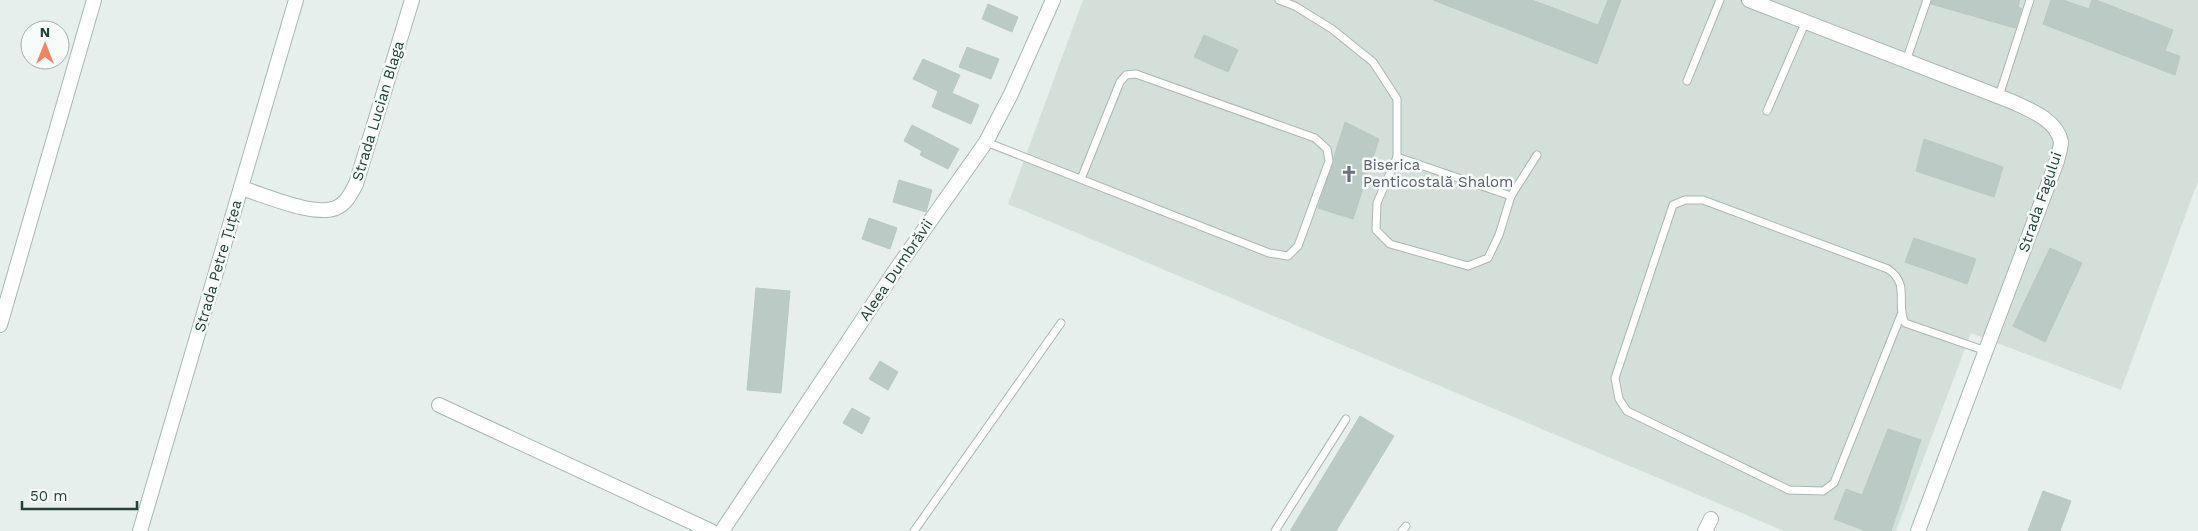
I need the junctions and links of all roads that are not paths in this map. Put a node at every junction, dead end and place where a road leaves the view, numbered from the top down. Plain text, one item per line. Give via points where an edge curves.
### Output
1 (94, 0) edge
2 (296, 0) edge
3 (412, 0) edge
4 (1053, 0) edge
5 (1280, 0) edge
6 (1720, 0) edge
7 (1749, 0) edge
8 (1926, 0) edge
9 (2030, 0) edge
10 (1806, 21) junction
11 (1906, 61) junction
12 (1688, 81) dead end
13 (1999, 96) junction
14 (1767, 111) dead end
15 (986, 142) junction
16 (1537, 155) dead end
17 (1398, 157) junction
18 (1082, 179) junction
19 (241, 188) junction
20 (1511, 196) junction
21 (1901, 315) junction
22 (1061, 323) dead end
23 (0, 325) edge
24 (1986, 351) junction
25 (439, 405) dead end
26 (1346, 419) dead end
27 (140, 531) edge
28 (711, 531) edge
29 (722, 531) edge
30 (914, 531) edge
31 (1275, 531) edge
32 (1918, 531) edge

1 - 23 street
2 - 19 street, Strada Petre Țuțea
3 - 19 street, Strada Lucian Blaga via 356,184 348,199 336,208 322,210
4 - 15 street, Aleea Dumbrăvii
5 - 17 lane via 1332,29 1373,62 1398,99
6 - 12 lane
7 - 10 street, Strada Fagului
8 - 11 lane
9 - 13 lane
10 - 11 street, Strada Fagului
10 - 14 lane
11 - 13 street, Strada Fagului
13 - 24 street, Strada Fagului via 2038,113 2054,127 2061,142 2057,161
15 - 18 lane
15 - 29 street, Aleea Dumbrăvii via 892,276
16 - 20 lane
17 - 20 lane
17 - 20 lane via 1377,203 1376,230 1390,244 1468,266 1488,258
18 - 18 lane via 1269,253 1288,256 1298,246 1329,161 1328,150 1315,138 1136,74 1126,75 1120,82
19 - 27 street, Strada Petre Țuțea
21 - 21 lane via 1902,290 1896,275 1888,269 1703,200 1685,200 1673,205 1614,378 1619,399 1627,411 1789,490 1823,491 1834,483
21 - 24 lane via 1905,323
22 - 30 lane
24 - 32 street, Strada Fagului
25 - 28 street
26 - 31 lane

